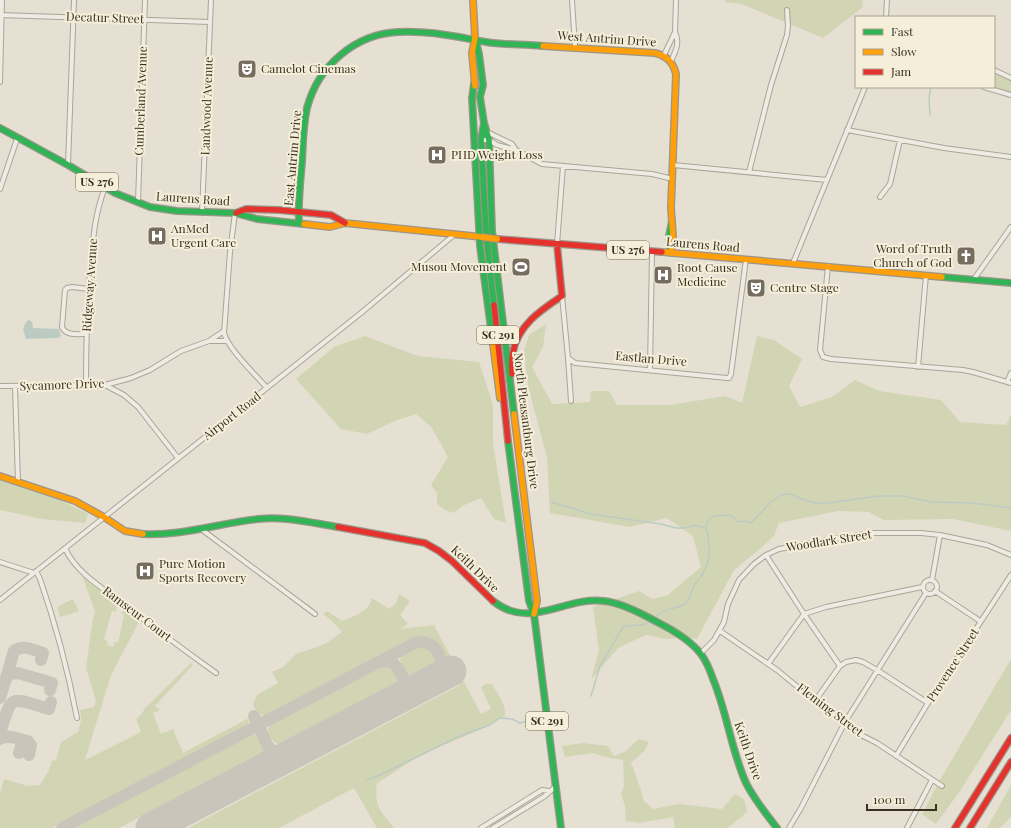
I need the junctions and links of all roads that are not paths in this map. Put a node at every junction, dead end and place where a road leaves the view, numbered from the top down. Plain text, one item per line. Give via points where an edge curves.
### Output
1 (2, 0) edge
2 (74, 0) edge
3 (145, 0) edge
4 (211, 0) edge
5 (473, 0) edge
6 (572, 0) edge
7 (676, 0) edge
8 (887, 0) edge
9 (787, 10) dead end
10 (1, 15) edge
11 (886, 16) edge
12 (74, 17) junction
13 (144, 20) junction
14 (210, 22) junction
15 (675, 32) junction
16 (475, 38) junction
17 (575, 47) junction
18 (664, 55) junction
19 (671, 61) junction
20 (995, 70) edge
21 (1011, 78) edge
22 (0, 82) edge
23 (474, 84) junction
24 (865, 88) edge
25 (987, 88) edge
26 (1011, 95) edge
27 (480, 97) junction
28 (484, 123) junction
29 (0, 128) edge
30 (847, 130) junction
31 (487, 132) junction
32 (17, 139) junction
33 (481, 140) junction
34 (489, 140) junction
35 (900, 140) junction
36 (516, 150) junction
37 (1011, 157) edge
38 (68, 165) junction
39 (673, 165) junction
40 (563, 166) junction
41 (749, 172) junction
42 (673, 179) junction
43 (827, 180) junction
44 (105, 187) junction
45 (0, 189) edge
46 (880, 197) dead end
47 (138, 202) junction
48 (202, 212) junction
49 (299, 212) junction
50 (235, 213) junction
51 (299, 223) junction
52 (345, 223) junction
53 (1011, 227) edge
54 (490, 231) junction
55 (455, 234) junction
56 (481, 237) junction
57 (557, 244) junction
58 (652, 252) junction
59 (671, 253) junction
60 (746, 259) junction
61 (793, 263) junction
62 (828, 266) junction
63 (926, 275) junction
64 (974, 279) junction
65 (1011, 283) edge
66 (89, 289) junction
67 (562, 296) junction
68 (224, 331) junction
69 (86, 334) junction
70 (210, 340) junction
71 (227, 341) junction
72 (568, 358) junction
73 (918, 367) junction
74 (650, 370) junction
75 (1011, 373) edge
76 (1009, 383) edge
77 (104, 384) junction
78 (86, 385) junction
79 (0, 386) edge
80 (15, 386) junction
81 (267, 388) junction
82 (512, 398) junction
83 (571, 400) dead end
84 (508, 439) junction
85 (178, 458) junction
86 (0, 476) edge
87 (18, 482) junction
88 (104, 517) junction
89 (201, 529) junction
90 (940, 535) junction
91 (65, 548) junction
92 (766, 555) junction
93 (1011, 555) edge
94 (0, 562) edge
95 (35, 572) junction
96 (1011, 575) edge
97 (932, 580) junction
98 (922, 587) junction
99 (935, 591) junction
100 (926, 593) junction
101 (0, 600) edge
102 (314, 614) dead end
103 (534, 614) junction
104 (804, 614) junction
105 (980, 621) junction
106 (720, 631) junction
107 (701, 653) junction
108 (768, 664) junction
109 (840, 666) junction
110 (877, 670) junction
111 (216, 673) dead end
112 (815, 701) junction
113 (928, 703) junction
114 (77, 718) dead end
115 (845, 722) junction
116 (1011, 738) edge
117 (896, 756) junction
118 (1011, 762) edge
119 (932, 780) junction
120 (556, 786) junction
121 (942, 786) dead end
122 (549, 791) junction
123 (480, 828) edge
124 (494, 828) edge
125 (561, 828) edge
126 (777, 828) edge
127 (790, 828) edge
128 (907, 828) edge
129 (955, 828) edge
130 (970, 828) edge

1 - 10 street
2 - 12 street
3 - 13 street, Cumberland Avenue
4 - 14 street, Landwood Avenue
5 - 16 main road, SC 291
6 - 17 street
7 - 15 street
8 - 11 street
9 - 41 street via 787,35 771,85
10 - 12 street, Decatur Street
10 - 22 street
12 - 13 street, Decatur Street
12 - 38 street
13 - 14 street, Decatur Street
13 - 47 street, Cumberland Avenue
14 - 48 street, Landwood Avenue
15 - 18 street
15 - 19 street via 677,46
16 - 17 main road, West Antrim Drive via 486,42
16 - 23 main road, SC 291 via 472,53
16 - 27 main road, SC 291 via 480,54 483,85
16 - 49 main road, East Antrim Drive via 387,32 360,41 340,55 322,75 309,101 304,125
17 - 18 main road, West Antrim Drive
18 - 19 main road, West Antrim Drive
19 - 39 main road via 676,74
20 - 21 street
23 - 27 main road, SC 291
23 - 56 main road via 472,98
24 - 30 street
25 - 26 street
27 - 28 main road, SC 291
28 - 31 main road, SC 291
28 - 33 main road, SC 291
29 - 32 main road, Laurens Road / US 276
30 - 35 street
30 - 43 street
31 - 34 main road, SC 291
31 - 36 street via 512,144
32 - 38 main road, Laurens Road / US 276
32 - 45 street
33 - 34 street
33 - 54 main road, SC 291
34 - 36 street
34 - 54 main road, SC 291
35 - 37 street
35 - 46 street via 890,184
36 - 40 street via 542,164
38 - 44 main road, Laurens Road / US 276
39 - 41 street
39 - 42 main road
40 - 42 street via 652,174
40 - 57 street
41 - 43 street
42 - 59 main road
43 - 61 street
44 - 47 main road, Laurens Road / US 276
44 - 66 street, Ridgeway Avenue via 96,216
47 - 48 main road, Laurens Road / US 276 via 154,208
48 - 50 main road, Laurens Road / US 276
49 - 50 main road, Laurens Road / US 276 via 246,209
49 - 51 main road, East Antrim Drive
49 - 52 main road, Laurens Road / US 276 via 331,215
50 - 51 main road, Laurens Road / US 276 via 256,219
50 - 68 street
51 - 52 main road, Laurens Road / US 276 via 330,227
52 - 55 main road, Laurens Road / US 276
53 - 64 street
54 - 82 main road, North Pleasantburg Drive / SC 291
54 - 84 main road, North Pleasantburg Drive / SC 291
55 - 56 main road, Laurens Road / US 276
55 - 81 street, Airport Road
56 - 57 main road, Laurens Road / US 276, bridge
56 - 84 main road via 499,389
57 - 58 main road, Laurens Road / US 276
57 - 67 main road
58 - 59 main road, Laurens Road / US 276
58 - 74 street
59 - 60 main road, Laurens Road / US 276
60 - 61 main road, Laurens Road / US 276
60 - 74 street, Eastlan Drive via 730,376 727,378
61 - 62 main road, Laurens Road / US 276
62 - 63 main road, Laurens Road / US 276
62 - 73 street via 820,350 822,356 826,359
63 - 64 main road, Laurens Road / US 276
63 - 73 street
64 - 65 main road, Laurens Road / US 276
66 - 69 street, Ridgeway Avenue
66 - 69 street via 72,287 65,290 62,327 68,334
67 - 72 street
67 - 82 main road via 530,320 518,337 512,350
68 - 70 street, Sycamore Drive
68 - 71 street
69 - 78 street, Ridgeway Avenue
70 - 71 street, Sycamore Drive
70 - 77 street, Sycamore Drive via 181,350 154,368 132,378
71 - 81 street
72 - 74 street, Eastlan Drive via 578,363
72 - 83 street
73 - 76 street via 973,372
75 - 76 street
77 - 78 street, Sycamore Drive
77 - 85 street via 124,395 138,407
78 - 80 street, Sycamore Drive
79 - 80 street, Sycamore Drive
80 - 87 street
81 - 85 street, Airport Road
82 - 103 main road, North Pleasantburg Drive / SC 291 via 537,601
84 - 103 main road, North Pleasantburg Drive / SC 291 via 529,601
85 - 88 street, Airport Road
86 - 87 main road, Keith Drive
87 - 88 main road, Keith Drive via 64,497
88 - 89 main road, Keith Drive via 125,531 138,534 160,535
88 - 91 street, Airport Road
89 - 102 street
89 - 103 main road, Keith Drive via 279,518 425,543 452,561 495,604 509,611
90 - 92 street, Woodlark Street via 872,533 802,544
90 - 93 street, Woodlark Street via 987,545
90 - 97 street
91 - 95 street, Airport Road
91 - 111 street, Ramseur Court via 73,562 92,580
92 - 104 street
92 - 106 street, Woodlark Street via 739,580
94 - 95 street
95 - 101 street, Airport Road
95 - 114 street via 40,578 59,638
96 - 105 street, Provence Street
97 - 98 street via 926,581
97 - 99 street via 937,586
98 - 100 street
98 - 104 street
99 - 100 street via 932,594
99 - 105 street
100 - 110 street
103 - 107 main road, Keith Drive via 586,601 613,602 682,635
103 - 120 main road, North Pleasantburg Drive / SC 291
104 - 108 street
104 - 109 street
105 - 113 street, Provence Street
106 - 107 street, Woodlark Street
106 - 108 street, Fleming Street
107 - 126 main road, Keith Drive via 717,689 743,776 756,800
108 - 112 street, Fleming Street
109 - 110 street via 856,660
109 - 112 street
110 - 113 street
110 - 115 street
112 - 115 street, Fleming Street
113 - 117 street, Provence Street
115 - 117 street, Fleming Street
115 - 127 street
116 - 129 main road
117 - 119 street, Fleming Street
118 - 130 main road
119 - 121 street, Fleming Street
119 - 128 street
120 - 122 street
120 - 125 main road, North Pleasantburg Drive / SC 291
122 - 123 street via 542,790
122 - 124 street

